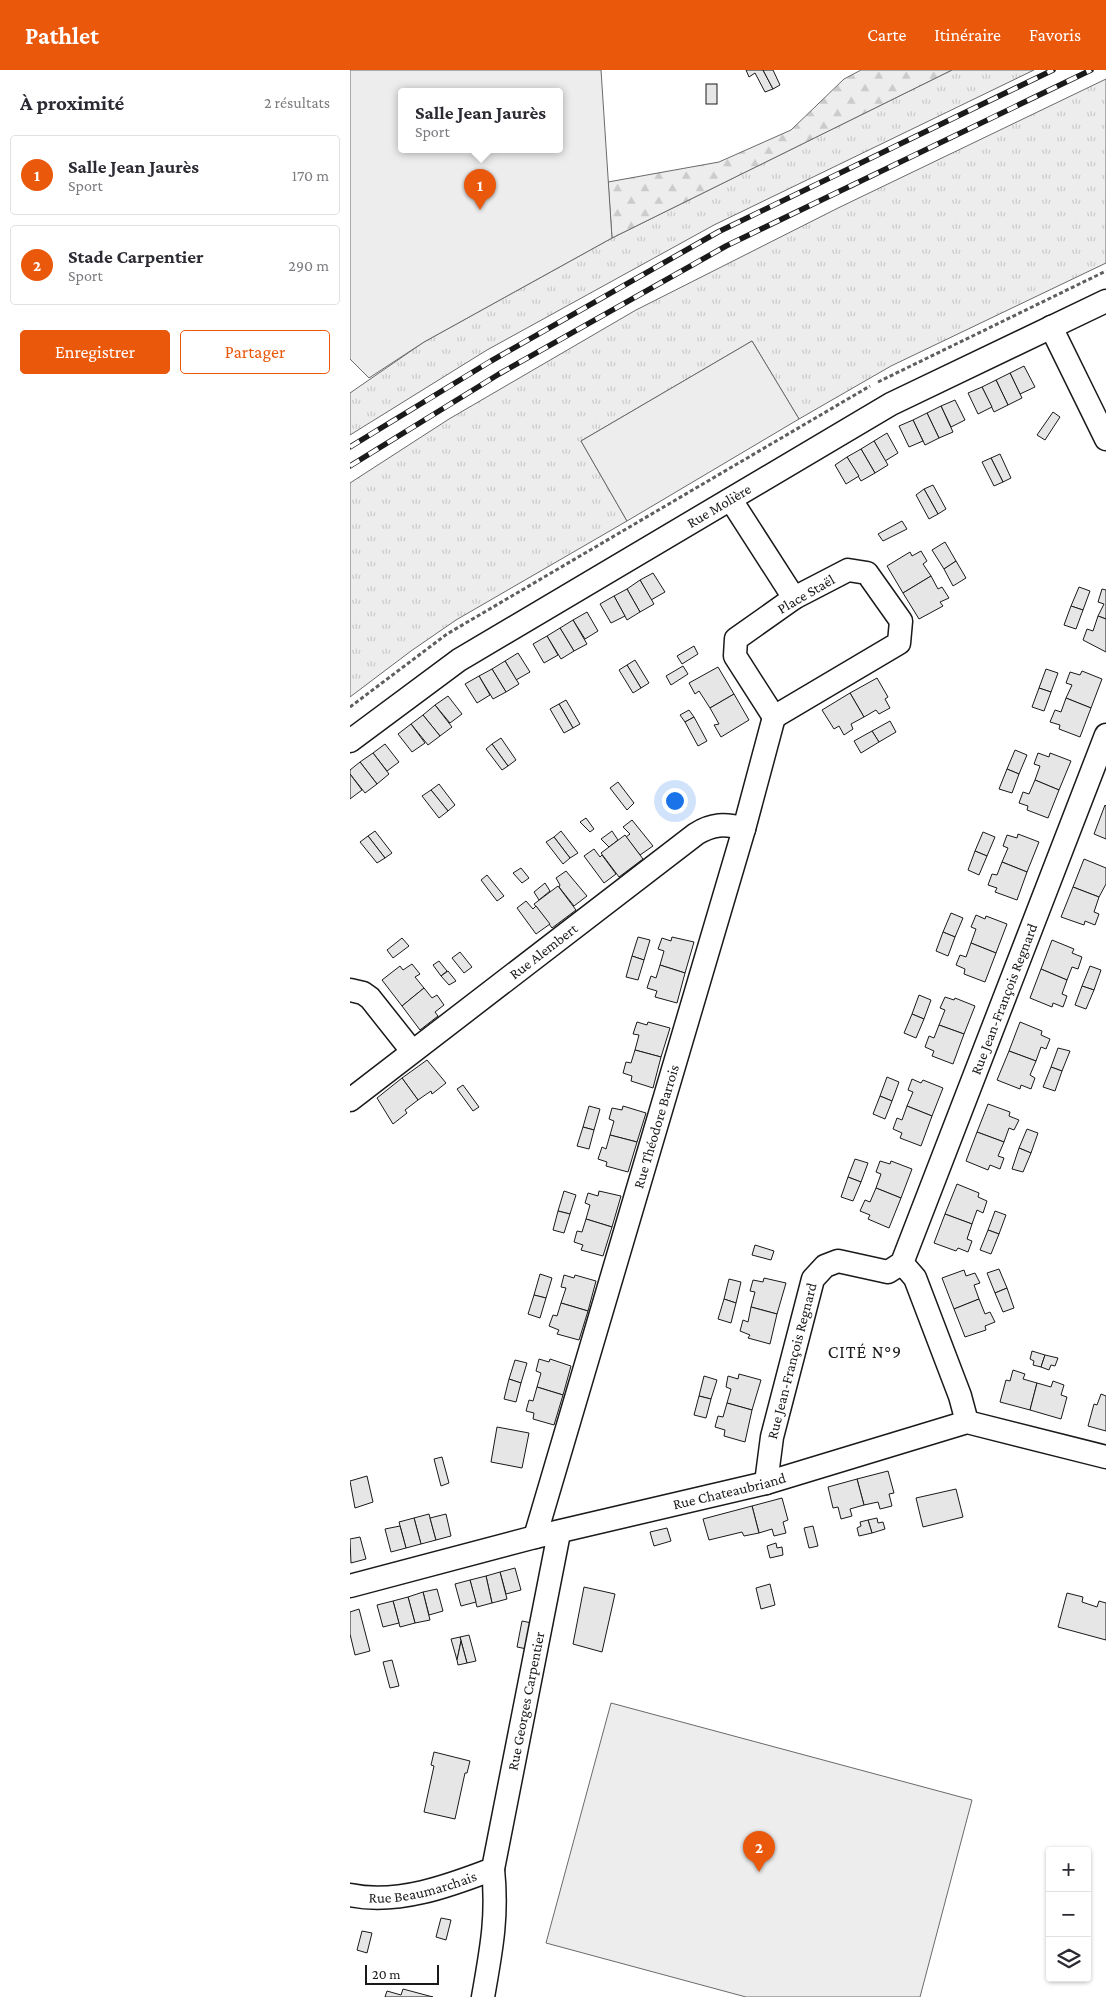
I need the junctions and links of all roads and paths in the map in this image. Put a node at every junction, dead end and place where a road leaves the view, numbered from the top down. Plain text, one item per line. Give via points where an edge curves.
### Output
1 (1106, 301) edge
2 (1051, 327) junction
3 (1106, 438) edge
4 (731, 500) junction
5 (794, 598) junction
6 (774, 716) junction
7 (1106, 735) edge
8 (350, 742) edge
9 (744, 828) junction
10 (350, 990) edge
11 (412, 1051) junction
12 (350, 1100) edge
13 (902, 1263) junction
14 (967, 1422) junction
15 (1106, 1457) edge
16 (766, 1483) junction
17 (559, 1533) junction
18 (535, 1537) junction
19 (350, 1586) edge
20 (492, 1869) junction
21 (350, 1895) edge
22 (483, 1997) edge

1 - 2 street, Rue Molière
2 - 3 street
2 - 4 street, Rue Molière via 890,404
4 - 5 street
4 - 8 street, Rue Molière via 459,660
5 - 6 street, Place Staël via 736,639 735,656
5 - 6 street, Place Staël via 848,570 867,573 901,621 899,643
6 - 9 street, Rue Théodore Barrois
7 - 13 street, Rue Jean-François Regnard
9 - 11 street, Rue Alembert via 718,825 696,834
9 - 18 street, Rue Théodore Barrois
10 - 11 street via 370,998
11 - 12 street, Rue Alembert
13 - 14 street via 915,1278
13 - 16 street, Rue Jean-François Regnard via 888,1272 838,1261 825,1266 813,1279 772,1437
14 - 15 street
14 - 16 street, Rue Chateaubriand
16 - 17 street, Rue Chateaubriand
17 - 18 street, Rue Chateaubriand
17 - 20 street, Rue Georges Carpentier
18 - 19 street, Rue Chateaubriand
20 - 21 street, Rue Beaumarchais via 464,1881 403,1896 364,1898
20 - 22 street, Rue Georges Carpentier via 495,1932

